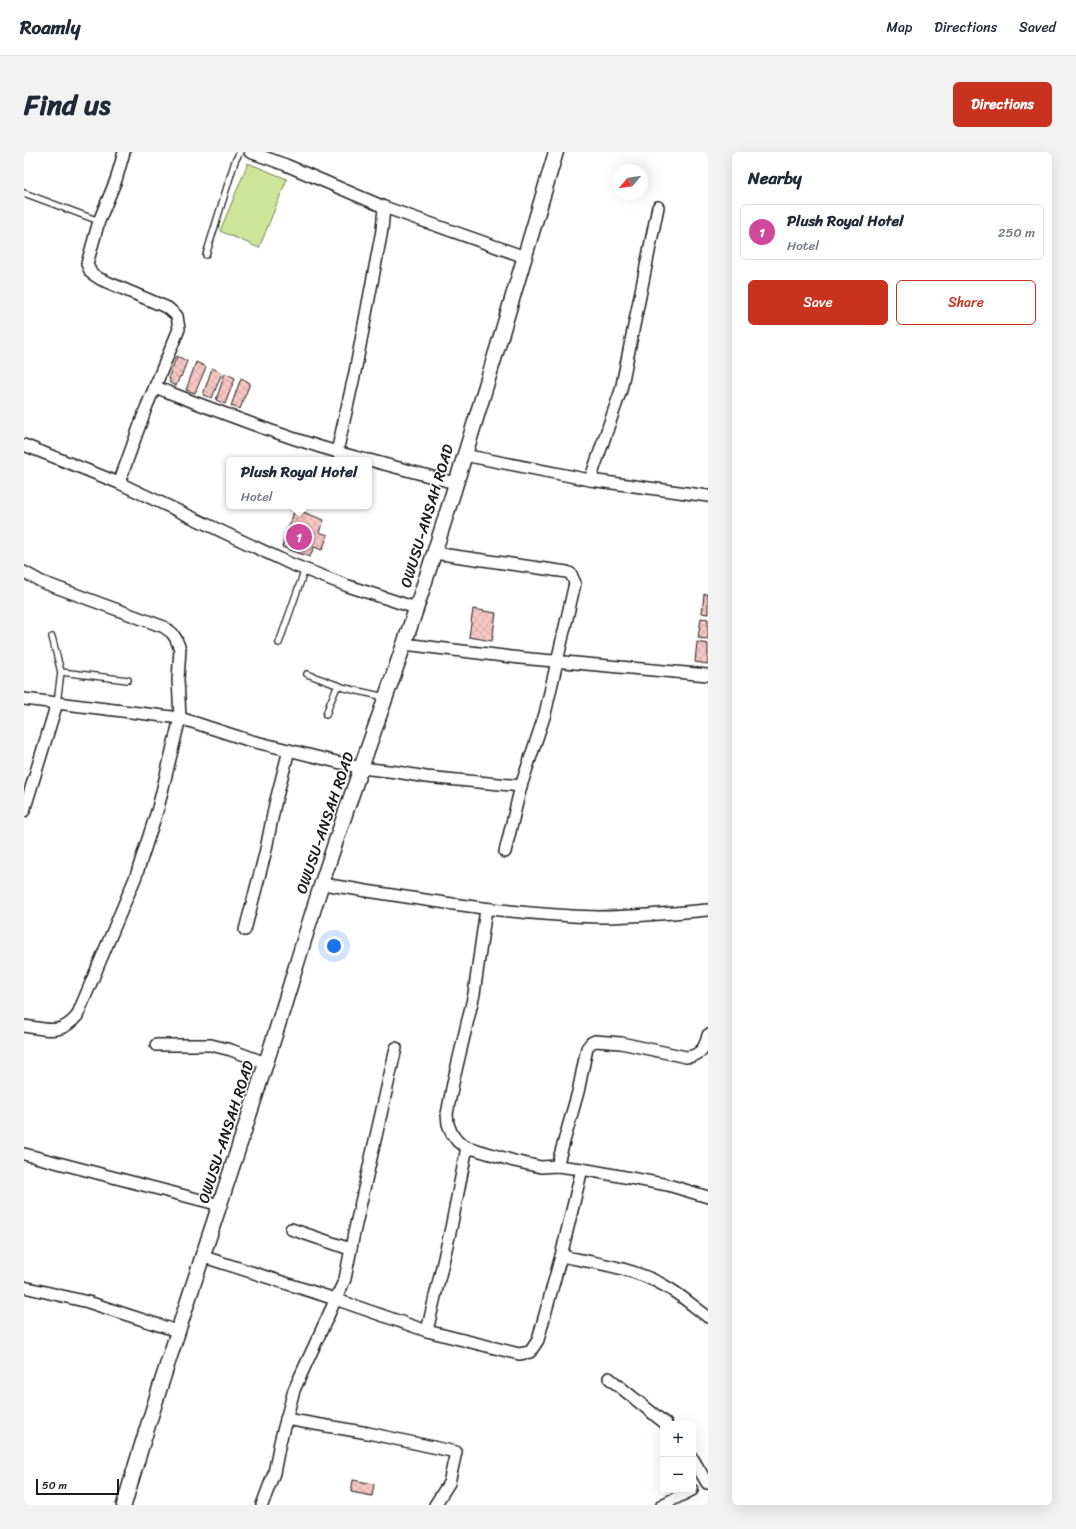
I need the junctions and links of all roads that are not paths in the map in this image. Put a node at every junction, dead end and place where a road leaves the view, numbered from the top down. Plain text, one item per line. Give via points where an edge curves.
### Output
1 (124, 152) edge
2 (240, 152) edge
3 (250, 152) edge
4 (556, 152) edge
5 (24, 193) edge
6 (384, 207) junction
7 (658, 207) dead end
8 (99, 222) junction
9 (206, 255) dead end
10 (525, 257) junction
11 (155, 387) junction
12 (24, 445) edge
13 (337, 452) junction
14 (464, 454) junction
15 (356, 457) edge
16 (372, 461) edge
17 (590, 480) junction
18 (119, 483) junction
19 (455, 483) junction
20 (708, 496) edge
21 (434, 553) junction
22 (304, 569) junction
23 (24, 572) edge
24 (416, 608) junction
25 (52, 637) dead end
26 (279, 643) dead end
27 (404, 644) junction
28 (558, 661) junction
29 (61, 672) junction
30 (307, 674) dead end
31 (708, 675) edge
32 (128, 680) dead end
33 (338, 685) junction
34 (386, 697) junction
35 (24, 699) edge
36 (57, 702) junction
37 (326, 714) dead end
38 (180, 718) junction
39 (289, 750) junction
40 (361, 768) junction
41 (521, 786) junction
42 (24, 811) edge
43 (505, 852) dead end
44 (322, 884) junction
45 (486, 909) junction
46 (708, 910) edge
47 (245, 930) dead end
48 (24, 1026) edge
49 (708, 1035) edge
50 (156, 1045) dead end
51 (396, 1048) dead end
52 (266, 1063) junction
53 (467, 1147) junction
54 (24, 1154) edge
55 (557, 1166) junction
56 (582, 1169) junction
57 (708, 1197) edge
58 (220, 1205) junction
59 (291, 1229) dead end
60 (350, 1249) junction
61 (201, 1256) junction
62 (561, 1256) junction
63 (24, 1287) edge
64 (335, 1299) junction
65 (708, 1317) edge
66 (177, 1331) junction
67 (427, 1331) junction
68 (609, 1378) dead end
69 (286, 1419) junction
70 (662, 1421) edge
71 (696, 1464) edge
72 (708, 1482) edge
73 (696, 1488) edge
74 (687, 1493) edge
75 (667, 1504) edge
76 (124, 1505) edge
77 (262, 1505) edge
78 (435, 1505) edge

1 - 8 street
2 - 9 lane
3 - 6 street
4 - 10 street, OWUSU-ANSAH ROAD
5 - 8 lane
6 - 10 street
6 - 13 street via 382,230 355,372
7 - 17 street via 621,390
8 - 11 street via 87,264 91,273 168,308 177,316 179,329
10 - 14 street, OWUSU-ANSAH ROAD
11 - 13 street
11 - 18 street
12 - 18 street
13 - 15 street
14 - 17 street
14 - 19 street, OWUSU-ANSAH ROAD
16 - 19 street
17 - 20 street
18 - 22 street
19 - 21 street, OWUSU-ANSAH ROAD
21 - 24 street, OWUSU-ANSAH ROAD
21 - 28 street via 571,574 576,583
22 - 24 street
22 - 26 lane
23 - 38 street via 42,582 164,627 172,633 180,649
24 - 27 street, OWUSU-ANSAH ROAD
25 - 29 lane
27 - 28 street
27 - 34 street, OWUSU-ANSAH ROAD
28 - 31 street
28 - 41 street via 545,714
29 - 32 lane
29 - 36 lane
30 - 33 lane
33 - 34 lane
33 - 37 lane
34 - 40 street, OWUSU-ANSAH ROAD
35 - 36 street
36 - 38 street
36 - 42 street
38 - 39 street
38 - 48 street via 158,808 136,876 77,1016 64,1028 54,1031
39 - 40 street
39 - 47 street
40 - 41 street
40 - 44 street, OWUSU-ANSAH ROAD
41 - 43 street
44 - 45 street
44 - 52 street, OWUSU-ANSAH ROAD
45 - 46 street via 600,917
45 - 53 street via 474,994 447,1114 452,1134 458,1142
49 - 55 street via 700,1053 686,1057 621,1043 591,1043 587,1048 578,1092
50 - 52 street via 211,1045
51 - 60 street
52 - 58 street, OWUSU-ANSAH ROAD
53 - 55 street via 541,1167
53 - 67 street
54 - 58 street
55 - 56 street
56 - 57 street via 668,1185
56 - 62 street
58 - 61 street, OWUSU-ANSAH ROAD
59 - 60 street
60 - 64 street via 345,1279
61 - 64 street
61 - 66 street, OWUSU-ANSAH ROAD
62 - 65 street via 638,1274 666,1286
62 - 67 street via 538,1340 530,1352 519,1354
63 - 66 street via 88,1302
64 - 67 street
64 - 69 street via 294,1390
66 - 76 street, OWUSU-ANSAH ROAD
68 - 70 street
69 - 77 street via 274,1473
69 - 78 street via 456,1452 449,1483
71 - 72 street
72 - 73 street
74 - 75 street

